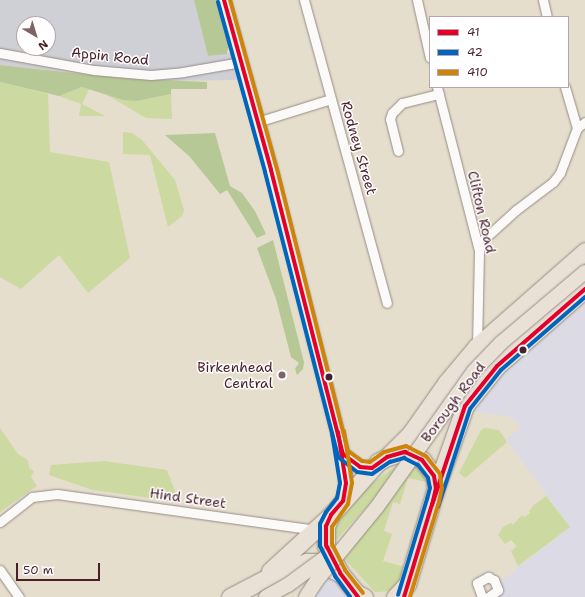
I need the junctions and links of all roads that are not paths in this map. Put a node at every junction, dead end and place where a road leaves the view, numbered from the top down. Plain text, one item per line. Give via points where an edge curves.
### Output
1 (224, 0) edge
2 (304, 0) edge
3 (417, 0) edge
4 (543, 0) edge
5 (547, 16) edge
6 (0, 53) edge
7 (429, 54) edge
8 (241, 62) junction
9 (565, 88) edge
10 (438, 90) edge
11 (330, 99) junction
12 (257, 122) junction
13 (585, 122) edge
14 (577, 128) junction
15 (398, 151) dead end
16 (479, 251) junction
17 (585, 251) edge
18 (585, 272) edge
19 (585, 289) edge
20 (387, 303) dead end
21 (477, 346) junction
22 (343, 454) junction
23 (387, 457) junction
24 (372, 468) junction
25 (436, 488) junction
26 (343, 501) junction
27 (331, 515) junction
28 (0, 522) edge
29 (315, 530) junction
30 (356, 531) junction
31 (0, 570) edge
32 (340, 573) junction
33 (260, 591) edge
34 (360, 595) edge
35 (19, 597) edge
36 (230, 597) edge
37 (306, 597) edge
38 (395, 597) edge
39 (482, 597) edge
40 (488, 597) edge

1 - 8 main road
2 - 11 street, Rodney Street
3 - 7 street
4 - 5 street
6 - 8 street, Appin Road via 94,70 150,75
8 - 12 main road
9 - 14 street
10 - 15 street via 402,103 392,113 390,119
10 - 16 street, Clifton Road
11 - 12 street
11 - 20 street, Rodney Street
12 - 22 main road
13 - 14 street
14 - 16 street via 557,178 489,235
16 - 21 street, Clifton Road
17 - 21 highway, Borough Road
18 - 30 main road, Borough Road, bridge via 501,343 474,371 391,489
19 - 25 highway, Borough Road via 497,366 479,387 465,406
21 - 23 highway, Borough Road via 446,383 411,433
22 - 24 main road via 360,467
22 - 26 main road via 346,483
23 - 24 highway
23 - 25 highway via 405,452 422,460 434,476
24 - 26 highway
25 - 38 highway, Borough Road via 407,584
26 - 27 highway
27 - 29 highway
27 - 32 highway via 326,526 326,545
28 - 29 street, Hind Street via 32,497 57,494
29 - 33 highway
30 - 33 main road, Borough Road, bridge via 323,560
30 - 37 main road, Borough Road, bridge
31 - 35 street
32 - 33 highway via 316,562 307,562
32 - 34 highway
33 - 36 highway, Borough Road
39 - 40 street via 477,583 488,576 494,580 498,590

